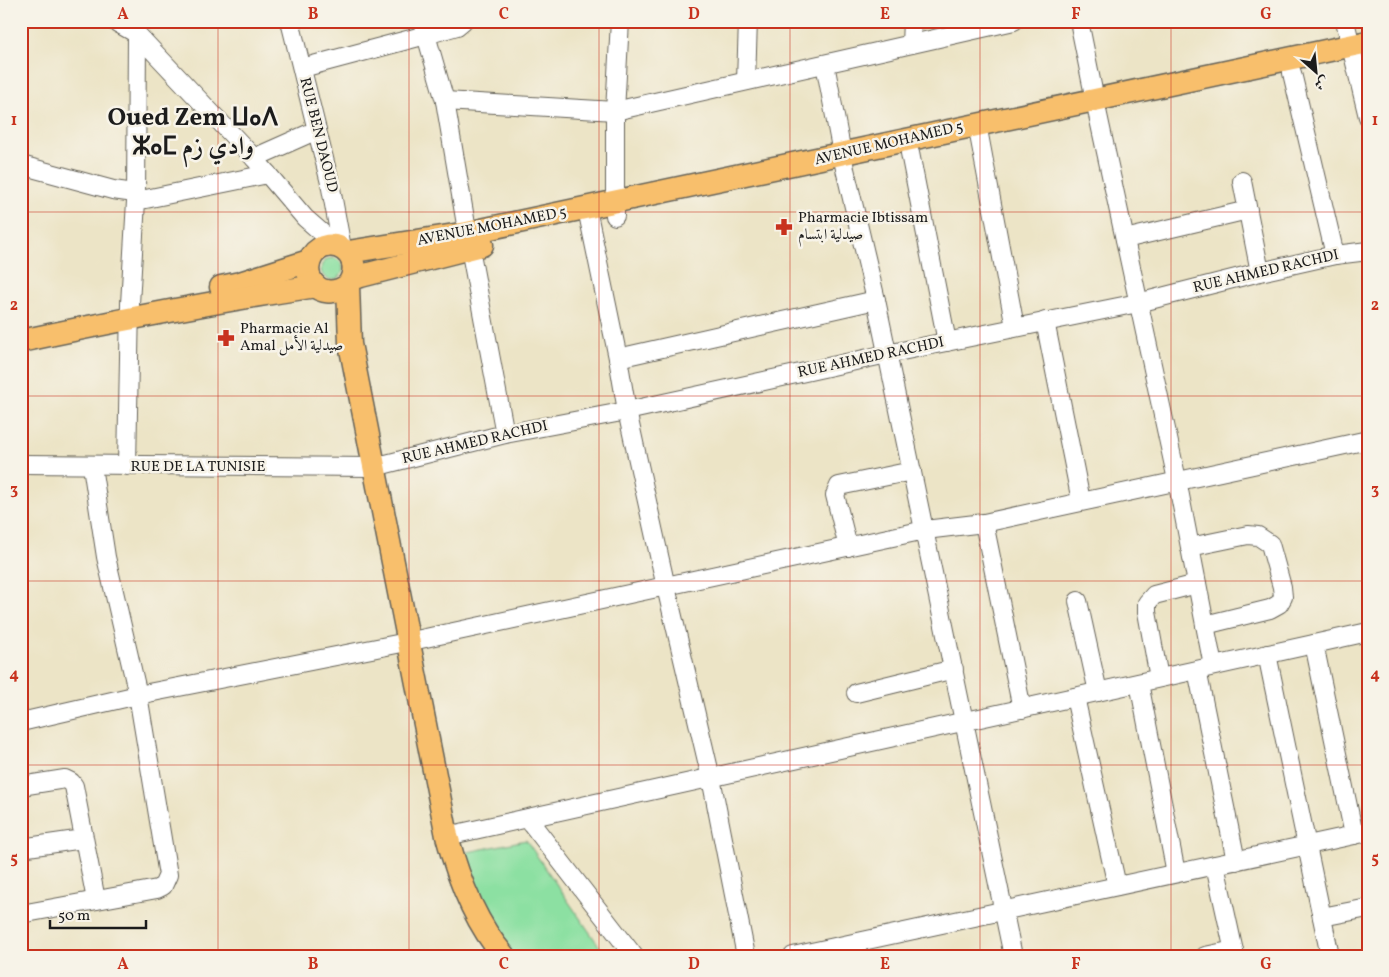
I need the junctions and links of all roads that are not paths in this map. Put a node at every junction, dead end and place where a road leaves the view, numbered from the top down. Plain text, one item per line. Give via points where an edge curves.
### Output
1 (114, 21) edge
2 (290, 21) edge
3 (463, 21) edge
4 (620, 21) edge
5 (748, 21) edge
6 (912, 21) edge
7 (1014, 21) edge
8 (1079, 21) edge
9 (1345, 21) edge
10 (424, 28) edge
11 (137, 34) junction
12 (911, 44) junction
13 (1360, 51) edge
14 (825, 64) junction
15 (302, 68) junction
16 (1292, 73) junction
17 (746, 81) junction
18 (444, 101) junction
19 (1096, 108) junction
20 (615, 111) junction
21 (1368, 117) edge
22 (317, 130) junction
23 (979, 131) junction
24 (910, 153) junction
25 (254, 158) junction
26 (844, 162) junction
27 (21, 165) edge
28 (268, 174) junction
29 (1242, 181) dead end
30 (136, 197) junction
31 (615, 209) junction
32 (1248, 210) junction
33 (588, 215) junction
34 (305, 218) junction
35 (1125, 239) junction
36 (468, 241) junction
37 (342, 249) junction
38 (1368, 250) edge
39 (410, 253) junction
40 (1335, 255) junction
41 (312, 257) junction
42 (1260, 272) junction
43 (350, 281) junction
44 (320, 289) junction
45 (241, 290) junction
46 (876, 300) junction
47 (1138, 303) junction
48 (130, 311) junction
49 (1045, 321) junction
50 (1015, 327) junction
51 (21, 328) edge
52 (21, 341) edge
53 (947, 342) junction
54 (350, 344) junction
55 (887, 354) junction
56 (618, 358) junction
57 (627, 410) junction
58 (505, 434) junction
59 (1368, 440) edge
60 (21, 464) edge
61 (92, 466) junction
62 (127, 466) junction
63 (374, 467) junction
64 (912, 471) junction
65 (1177, 480) junction
66 (1081, 501) junction
67 (984, 523) junction
68 (925, 530) junction
69 (848, 547) junction
70 (1190, 547) junction
71 (1197, 584) junction
72 (666, 587) junction
73 (1078, 601) dead end
74 (1205, 625) junction
75 (1368, 632) edge
76 (408, 642) junction
77 (1314, 644) junction
78 (1267, 654) junction
79 (1205, 668) junction
80 (954, 669) junction
81 (1159, 678) junction
82 (1139, 683) junction
83 (1098, 692) junction
84 (856, 693) dead end
85 (138, 695) junction
86 (1075, 697) junction
87 (1022, 709) junction
88 (21, 722) edge
89 (964, 722) junction
90 (711, 778) junction
91 (21, 786) edge
92 (528, 819) junction
93 (1361, 834) edge
94 (447, 836) junction
95 (83, 839) junction
96 (1306, 845) junction
97 (21, 848) edge
98 (1236, 860) junction
99 (1215, 865) junction
100 (1176, 873) junction
101 (1116, 886) junction
102 (96, 900) junction
103 (1368, 908) edge
104 (1005, 910) junction
105 (21, 914) edge
106 (1322, 918) junction
107 (1234, 953) edge
108 (504, 956) edge
109 (634, 956) edge
110 (746, 956) edge
111 (793, 956) edge
112 (1014, 956) edge
113 (1205, 956) edge
114 (1330, 956) edge

1 - 11 street
2 - 15 street, RUE BEN DAOUD
3 - 10 street via 457,26
4 - 20 street
5 - 17 street
6 - 12 street
7 - 12 street
8 - 19 street
9 - 13 street
10 - 15 street
10 - 18 street
11 - 25 street
11 - 30 street
12 - 14 street
13 - 16 main road, AVENUE MOHAMED 5
13 - 19 main road, AVENUE MOHAMED 5
13 - 21 street
14 - 17 street
14 - 26 street
15 - 22 street, RUE BEN DAOUD
16 - 19 main road, AVENUE MOHAMED 5 via 1171,98
16 - 40 street
17 - 20 street
18 - 20 street
18 - 36 street
19 - 23 main road, AVENUE MOHAMED 5
19 - 35 street
20 - 31 street
22 - 25 street
22 - 37 street, RUE BEN DAOUD
23 - 24 main road, AVENUE MOHAMED 5
23 - 26 main road, AVENUE MOHAMED 5
23 - 50 street
24 - 26 main road, AVENUE MOHAMED 5
24 - 53 street
25 - 28 street
26 - 31 main road, AVENUE MOHAMED 5
26 - 46 street
27 - 30 street
28 - 30 street
28 - 34 street
29 - 32 street
30 - 48 street
31 - 33 main road, AVENUE MOHAMED 5
32 - 35 street
32 - 42 street
33 - 36 main road, AVENUE MOHAMED 5
33 - 56 street
34 - 37 street
34 - 41 street
35 - 47 street
36 - 39 main road, AVENUE MOHAMED 5
36 - 58 street
37 - 39 main road
37 - 41 main road via 325,246
37 - 43 main road via 354,264
38 - 40 street, RUE AHMED RACHDI
39 - 43 main road
40 - 42 street, RUE AHMED RACHDI
41 - 44 main road via 308,270 310,279
41 - 45 main road
42 - 47 street, RUE AHMED RACHDI
43 - 44 main road via 341,290
43 - 54 main road
44 - 45 main road
44 - 54 main road
45 - 48 main road
46 - 55 street
46 - 56 street
47 - 49 street, RUE AHMED RACHDI
47 - 65 street
48 - 51 main road
48 - 52 main road
48 - 62 street
49 - 50 street, RUE AHMED RACHDI
49 - 66 street
50 - 53 street, RUE AHMED RACHDI
53 - 55 street, RUE AHMED RACHDI
54 - 63 main road
55 - 57 street, RUE AHMED RACHDI
55 - 64 street
56 - 57 street
57 - 58 street, RUE AHMED RACHDI
57 - 72 street
58 - 63 street, RUE AHMED RACHDI
59 - 65 street
60 - 61 street, RUE DE LA TUNISIE
61 - 62 street, RUE DE LA TUNISIE
61 - 85 street via 106,558
62 - 63 street, RUE DE LA TUNISIE
63 - 76 main road
64 - 68 street
64 - 69 street via 839,486 835,495
65 - 66 street
65 - 70 street
66 - 67 street
67 - 68 street
67 - 87 street
68 - 69 street
68 - 80 street
69 - 72 street
70 - 71 street
70 - 74 street via 1248,535 1258,536 1270,544 1282,586 1283,598 1270,609
71 - 74 street
71 - 81 street via 1154,595 1146,603
72 - 76 street
72 - 90 street
73 - 83 street
74 - 79 street
75 - 77 street
76 - 85 street
76 - 94 main road
77 - 78 street
77 - 93 street
78 - 79 street
78 - 96 street
79 - 81 street
79 - 98 street
80 - 84 street
80 - 89 street
81 - 82 street
82 - 83 street
82 - 100 street
83 - 86 street
85 - 88 street
85 - 102 street via 168,875 163,886 157,889
86 - 87 street
86 - 101 street
87 - 89 street
89 - 90 street
89 - 104 street
90 - 92 street
90 - 110 street
91 - 95 street via 69,780 74,786
92 - 94 street
92 - 109 street
93 - 96 street
94 - 108 main road via 452,858 472,904
95 - 97 street
95 - 102 street
96 - 98 street
96 - 106 street
98 - 99 street
99 - 100 street
99 - 107 street
100 - 101 street
101 - 104 street
102 - 105 street
103 - 106 street
104 - 111 street
104 - 112 street
106 - 114 street
107 - 113 street

